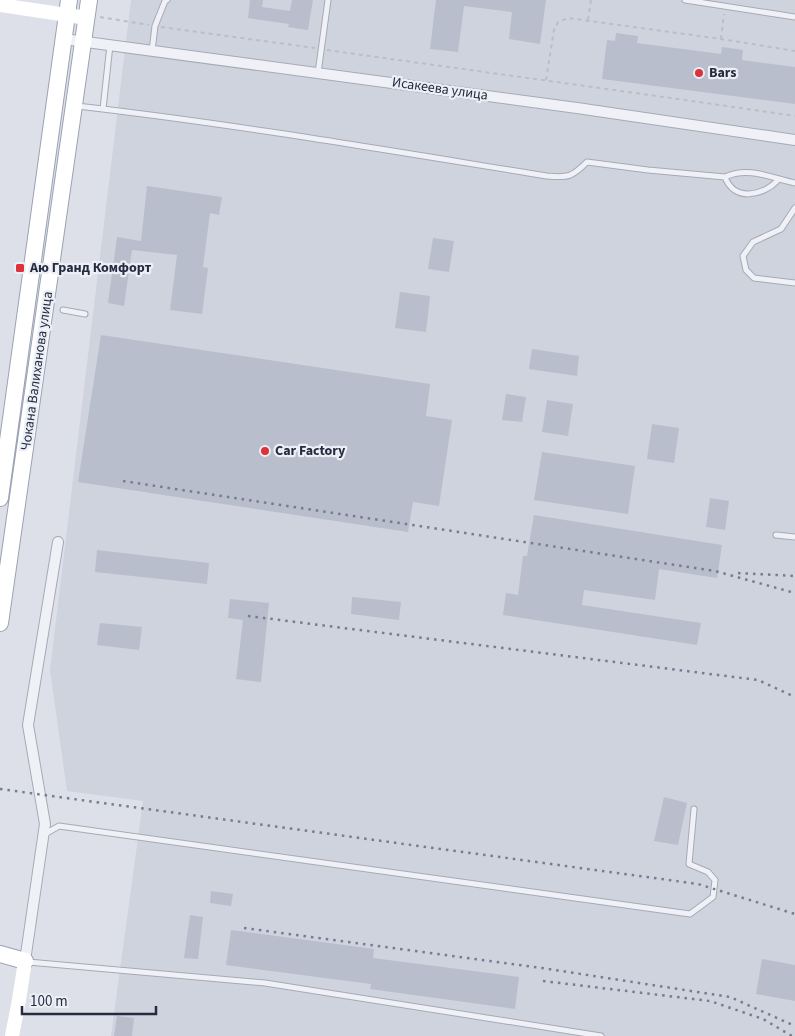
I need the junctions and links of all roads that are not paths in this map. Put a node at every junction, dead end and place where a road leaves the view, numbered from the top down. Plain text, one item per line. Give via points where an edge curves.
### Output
1 (167, 0) edge
2 (328, 0) edge
3 (685, 0) edge
4 (3, 5) edge
5 (68, 7) edge
6 (88, 11) edge
7 (795, 18) edge
8 (64, 39) junction
9 (84, 41) junction
10 (110, 45) junction
11 (152, 51) junction
12 (318, 73) junction
13 (75, 106) junction
14 (103, 109) junction
15 (795, 140) edge
16 (725, 177) junction
17 (778, 180) junction
18 (795, 183) edge
19 (795, 208) edge
20 (795, 283) edge
21 (27, 304) junction
22 (54, 309) junction
23 (85, 314) dead end
24 (0, 498) edge
25 (776, 535) dead end
26 (795, 537) edge
27 (58, 542) dead end
28 (0, 623) edge
29 (694, 809) dead end
30 (44, 834) junction
31 (0, 954) edge
32 (25, 961) junction
33 (0, 962) edge
34 (12, 1036) edge
35 (601, 1036) edge

1 - 11 lane via 155,26
2 - 12 lane
3 - 7 lane
4 - 5 street
5 - 6 street
5 - 8 main road, Чокана Валиханова улица
6 - 9 main road, Чокана Валиханова улица
8 - 9 street, Исакеева улица
8 - 21 main road, Чокана Валиханова улица
9 - 10 street, Исакеева улица
9 - 13 main road, Чокана Валиханова улица
10 - 11 street, Исакеева улица
10 - 14 lane
11 - 12 street, Исакеева улица
12 - 15 street, Исакеева улица
13 - 14 lane
13 - 22 main road, Чокана Валиханова улица
14 - 16 lane via 564,178 575,174 587,162
16 - 17 lane via 735,172 754,173
16 - 17 lane via 736,192 750,195
17 - 18 lane
19 - 20 lane via 781,230 753,242 744,256 746,270 754,278
21 - 22 main road
21 - 24 main road, Чокана Валиханова улица
22 - 23 lane
22 - 28 main road, Чокана Валиханова улица
25 - 26 lane
27 - 30 street via 28,725
29 - 30 lane via 689,864 708,872 715,880 713,897 690,914 59,826
30 - 32 street
31 - 32 main road
32 - 33 main road
32 - 34 street
32 - 35 lane via 265,983

